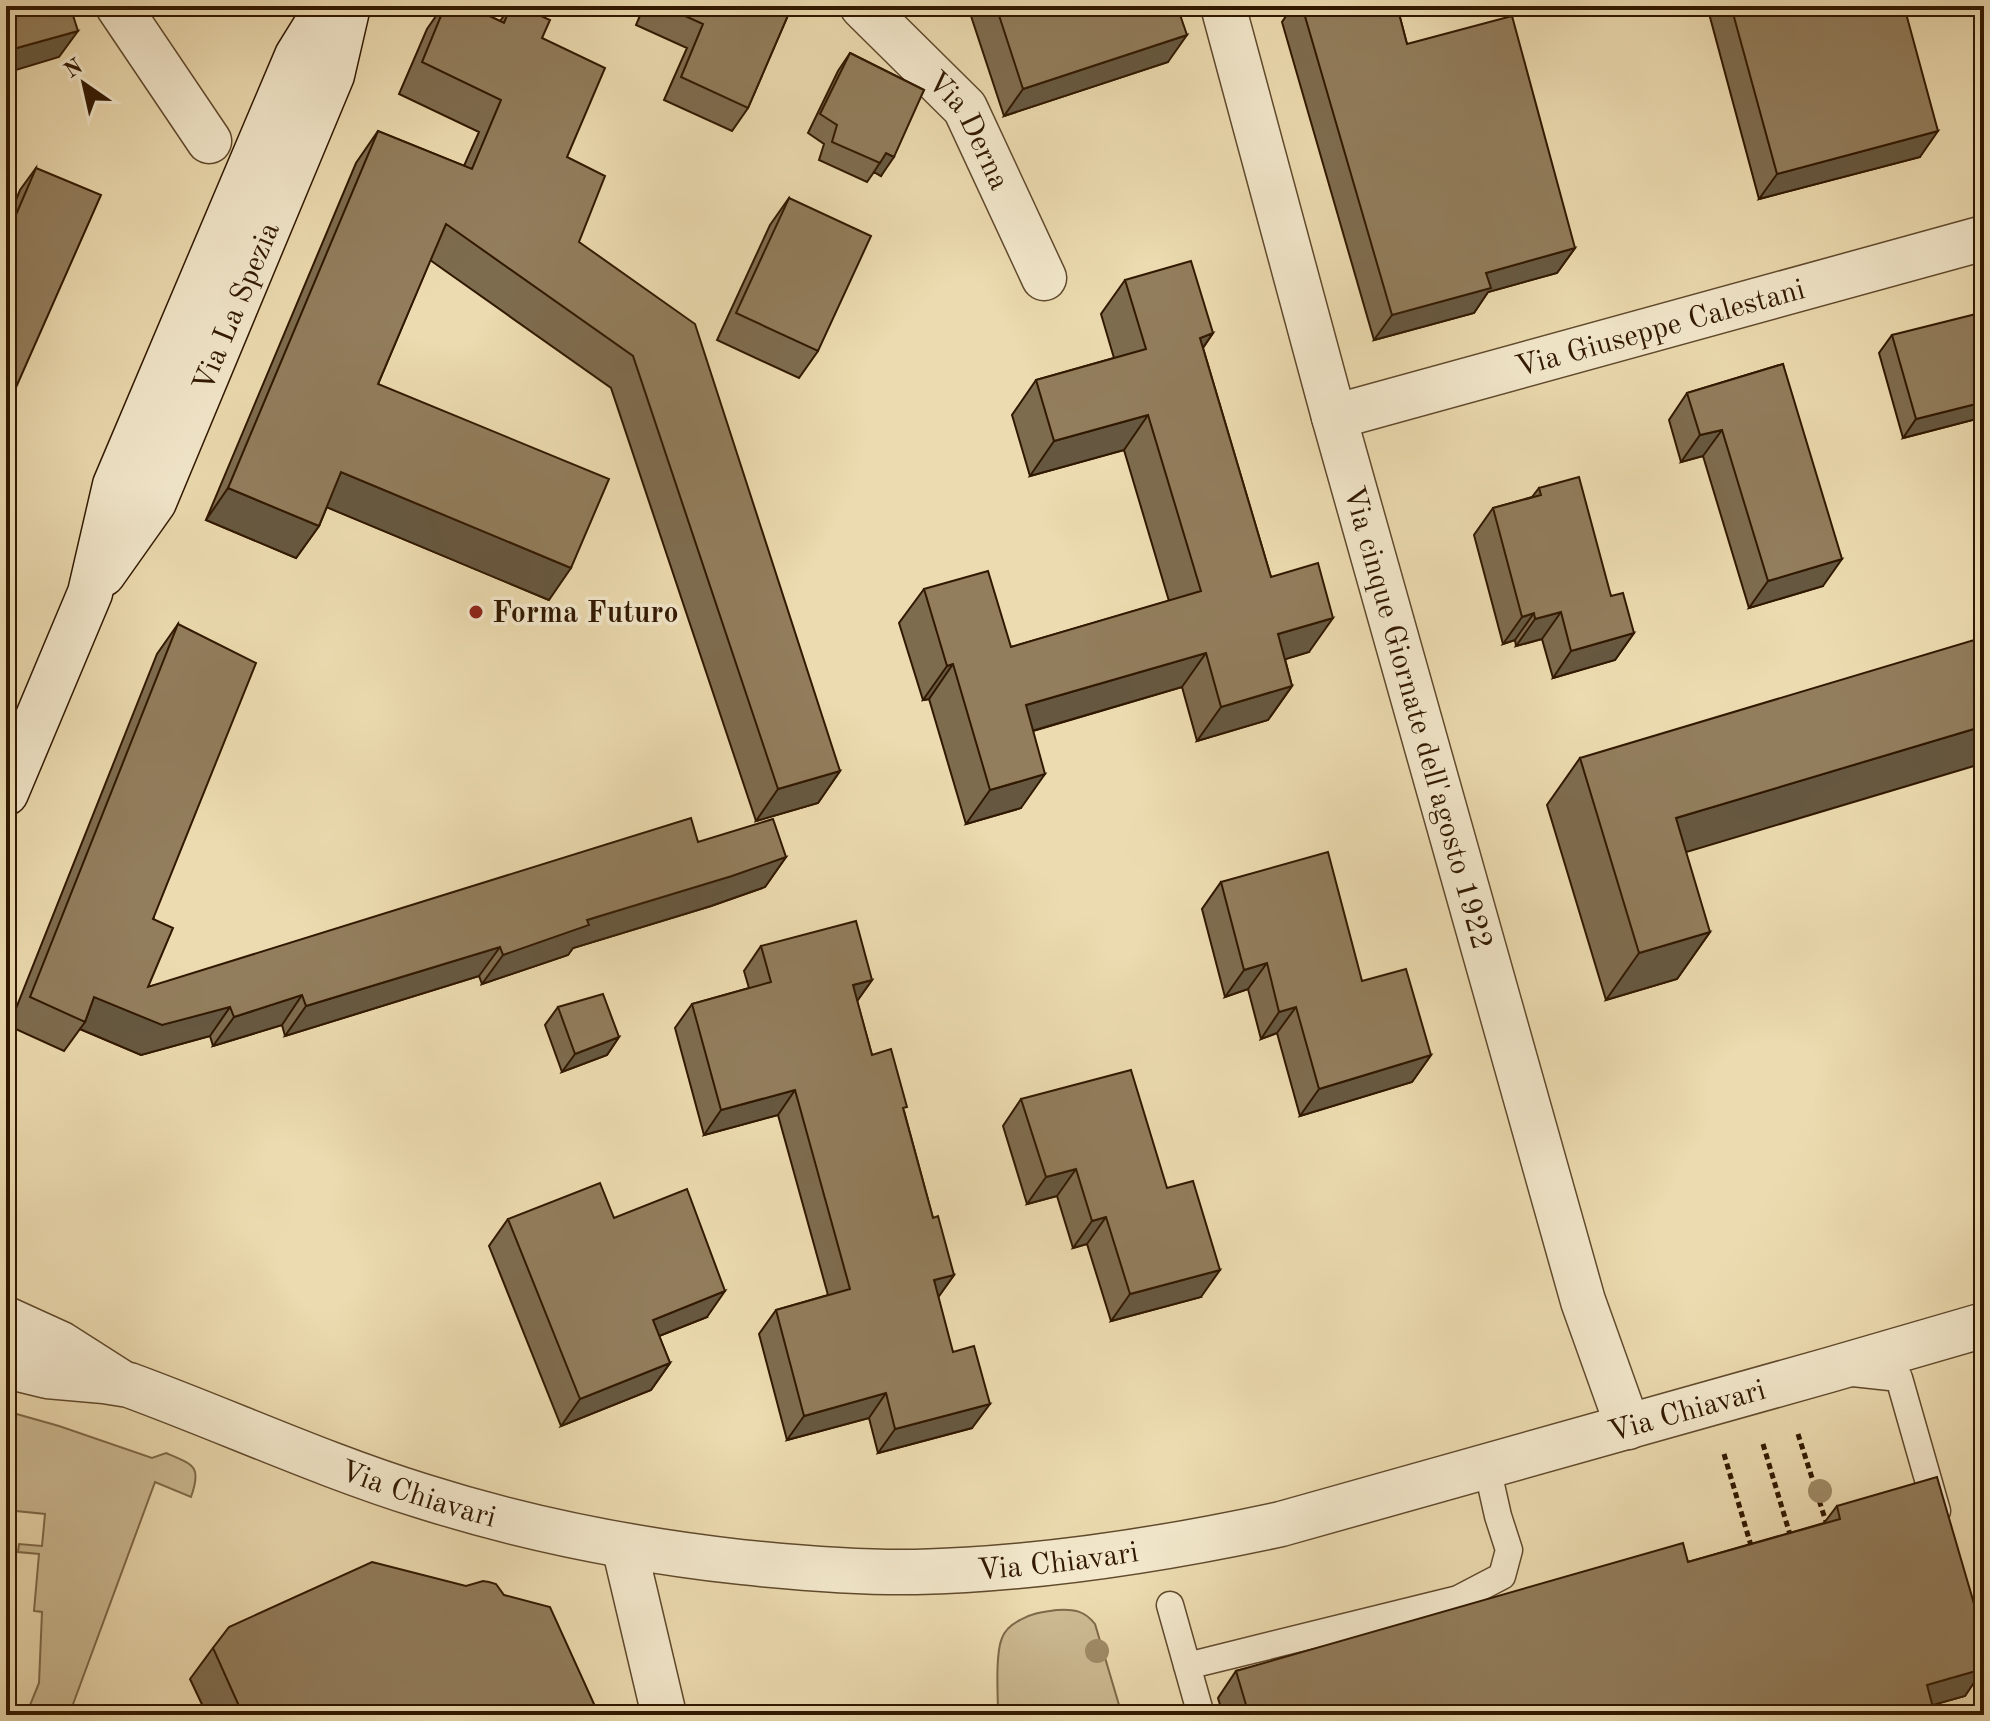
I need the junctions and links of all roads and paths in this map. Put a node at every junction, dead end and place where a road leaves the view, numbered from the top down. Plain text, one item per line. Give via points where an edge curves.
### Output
1 (118, 6) edge
2 (328, 6) edge
3 (348, 6) edge
4 (862, 6) edge
5 (1223, 6) edge
6 (209, 141) dead end
7 (1984, 238) edge
8 (1044, 278) dead end
9 (1334, 417) junction
10 (90, 593) junction
11 (6, 793) edge
12 (6, 1319) edge
13 (1984, 1325) edge
14 (6, 1366) edge
15 (1829, 1370) junction
16 (129, 1385) junction
17 (1628, 1427) junction
18 (1798, 1434) dead end
19 (1763, 1444) dead end
20 (1724, 1454) dead end
21 (1487, 1467) junction
22 (1827, 1525) edge
23 (1944, 1539) edge
24 (1793, 1544) edge
25 (624, 1546) junction
26 (1753, 1554) edge
27 (1170, 1605) dead end
28 (1187, 1666) junction
29 (664, 1715) edge
30 (1201, 1715) edge

1 - 6 street
2 - 10 street, Via La Spezia via 297,56 115,485
3 - 10 street, Via La Spezia via 332,75 154,502
4 - 8 street, Via Derna via 965,108
5 - 9 street, Via cinque Giornate dell'agosto 1922
7 - 9 street, Via Giuseppe Calestani
9 - 17 street, Via cinque Giornate dell'agosto 1922 via 1583,1301
10 - 11 street, Via La Spezia
12 - 16 street, Via Chiavari
13 - 15 street, Via Chiavari
14 - 16 street, Via Chiavari
15 - 17 street, Via Chiavari
15 - 23 lane via 1899,1378
16 - 25 street, Via Chiavari via 371,1480 487,1516
17 - 21 street, Via Chiavari
18 - 22 path
19 - 24 path
20 - 26 path
21 - 25 street, Via Chiavari via 1237,1534 1020,1566 867,1572
21 - 28 lane via 1509,1550 1502,1576 1458,1599
25 - 29 street
27 - 28 lane
28 - 30 lane

